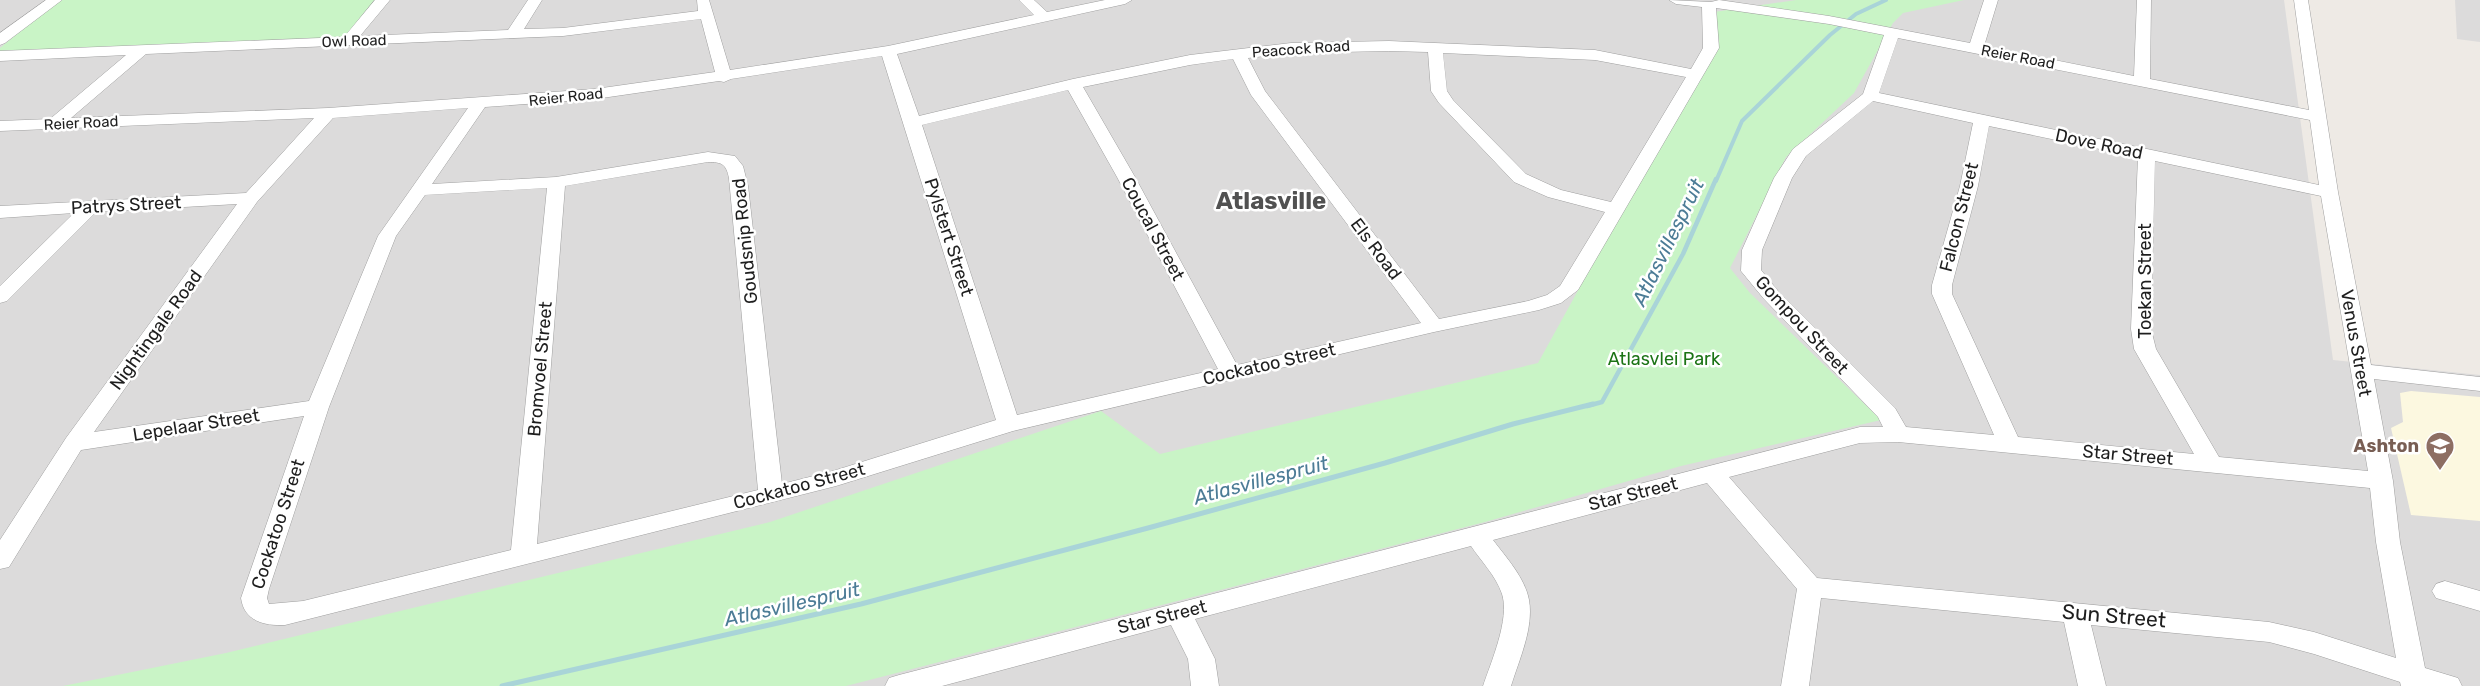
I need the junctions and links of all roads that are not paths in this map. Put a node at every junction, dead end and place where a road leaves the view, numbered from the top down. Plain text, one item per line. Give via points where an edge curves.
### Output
1 (56, 0) edge
2 (383, 0) edge
3 (534, 0) edge
4 (1026, 0) edge
5 (1125, 0) edge
6 (1676, 0) edge
7 (1991, 0) edge
8 (2144, 0) edge
9 (2301, 0) edge
10 (1710, 5) junction
11 (705, 7) edge
12 (1045, 18) junction
13 (1892, 33) junction
14 (513, 34) junction
15 (0, 40) edge
16 (348, 41) junction
17 (1435, 48) junction
18 (143, 49) junction
19 (1976, 49) junction
20 (888, 51) junction
21 (1238, 53) junction
22 (0, 56) edge
23 (1695, 74) junction
24 (724, 77) junction
25 (2142, 81) junction
26 (1073, 84) junction
27 (1870, 96) junction
28 (479, 104) junction
29 (328, 113) junction
30 (2319, 117) junction
31 (1982, 120) junction
32 (913, 122) junction
33 (54, 124) junction
34 (0, 126) edge
35 (2147, 154) junction
36 (556, 182) junction
37 (418, 190) junction
38 (2329, 192) junction
39 (251, 198) junction
40 (91, 207) junction
41 (1616, 209) junction
42 (0, 212) edge
43 (0, 297) edge
44 (1434, 326) junction
45 (2361, 371) junction
46 (1231, 374) junction
47 (2480, 384) edge
48 (318, 407) junction
49 (1009, 424) junction
50 (1898, 434) junction
51 (74, 443) junction
52 (2010, 444) junction
53 (2210, 462) junction
54 (1712, 474) junction
55 (2381, 481) junction
56 (771, 495) junction
57 (1477, 536) junction
58 (523, 557) junction
59 (0, 560) edge
60 (1810, 587) junction
61 (2445, 591) dead end
62 (2480, 601) edge
63 (2075, 613) junction
64 (1179, 614) junction
65 (2414, 680) edge
66 (899, 686) edge
67 (1205, 686) edge
68 (1497, 686) edge
69 (1795, 686) edge
70 (2092, 686) edge
71 (2448, 686) edge

1 - 15 street
2 - 16 street
3 - 14 street
4 - 12 street
5 - 12 street, Reier Road
6 - 10 street, Reier Road
7 - 19 street
8 - 25 street
9 - 30 street, Venus Street
10 - 13 street, Reier Road via 1829,20
10 - 23 street, Cockatoo Street via 1711,48
11 - 14 street, Owl Road via 612,27
11 - 24 street
12 - 20 street, Reier Road
13 - 19 street, Reier Road
13 - 27 street
14 - 16 street, Owl Road
16 - 18 street, Owl Road
17 - 21 street, Peacock Road via 1339,45
17 - 23 street, Peacock Road via 1595,55
17 - 41 street via 1439,91 1520,177 1548,191
18 - 22 street, Owl Road
18 - 33 street
19 - 25 street, Reier Road
20 - 24 street, Reier Road
20 - 32 street, Pylstert Street
21 - 26 street, Peacock Road
21 - 44 street, Els Road via 1257,92
23 - 41 street, Cockatoo Street
24 - 28 street, Reier Road
25 - 30 street, Reier Road
26 - 32 street, Peacock Road
26 - 46 street, Coucal Street
27 - 31 street, Dove Road
27 - 50 street, Gompou Street via 1799,153 1783,178 1752,250 1751,271 1887,412
28 - 29 street, Reier Road
28 - 37 street, Cockatoo Street
29 - 33 street, Reier Road
29 - 39 street, Nightingale Road
30 - 38 street, Venus Street
31 - 35 street, Dove Road
31 - 52 street, Falcon Street via 1942,294
32 - 49 street, Pylstert Street
33 - 34 street, Reier Road
35 - 38 street, Dove Road
35 - 53 street, Toekan Street via 2141,329 2145,349
36 - 37 street, Goudsnip Road
36 - 56 street, Goudsnip Road via 708,157 724,158 735,164
36 - 58 street, Bromvoel Street
37 - 48 street, Cockatoo Street via 387,236
38 - 45 street, Venus Street
39 - 40 street, Patrys Street
39 - 51 street, Nightingale Road
40 - 42 street, Patrys Street
40 - 43 street
41 - 44 street, Cockatoo Street via 1568,290 1532,306
44 - 46 street, Cockatoo Street
45 - 47 street
45 - 55 street, Venus Street
46 - 49 street, Cockatoo Street
48 - 51 street, Lepelaar Street
48 - 58 street, Cockatoo Street via 261,574 254,598 258,609 269,614 294,613
49 - 56 street, Cockatoo Street
50 - 52 street, Star Street
50 - 54 street, Star Street via 1851,437
51 - 59 street, Nightingale Road
52 - 53 street, Star Street
53 - 55 street, Star Street
54 - 57 street, Star Street
54 - 60 street
55 - 65 street, Venus Street via 2388,542
56 - 58 street, Cockatoo Street
57 - 64 street, Star Street
57 - 68 street via 1516,599 1513,636
60 - 63 street, Sun Street
60 - 69 street
61 - 62 street
63 - 65 street, Sun Street via 2268,632 2314,643
63 - 70 street
64 - 66 street, Star Street
64 - 67 street via 1202,663
65 - 71 street, Sun Street

